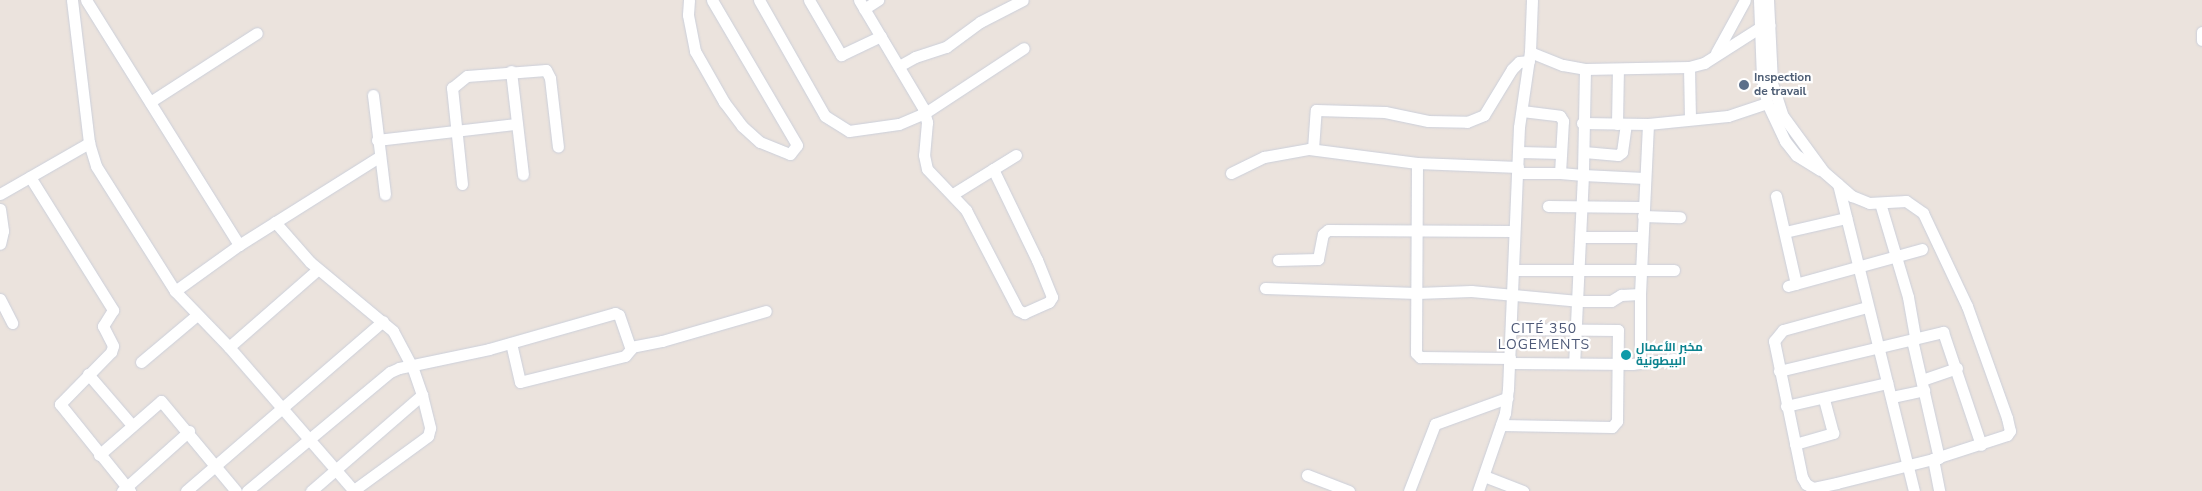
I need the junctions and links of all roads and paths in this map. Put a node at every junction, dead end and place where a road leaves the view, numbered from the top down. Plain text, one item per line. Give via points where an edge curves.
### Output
1 (72, 0) edge
2 (86, 0) edge
3 (689, 0) edge
4 (712, 0) edge
5 (758, 0) edge
6 (809, 0) edge
7 (878, 0) edge
8 (1023, 0) edge
9 (1532, 0) edge
10 (1745, 0) edge
11 (1759, 0) edge
12 (1768, 0) edge
13 (862, 4) edge
14 (1764, 26) junction
15 (2202, 32) edge
16 (257, 33) dead end
17 (881, 36) junction
18 (2202, 40) edge
19 (1024, 48) dead end
20 (1715, 55) junction
21 (1529, 56) junction
22 (898, 66) junction
23 (1689, 67) junction
24 (1586, 69) junction
25 (1618, 69) junction
26 (511, 71) junction
27 (373, 95) dead end
28 (150, 102) junction
29 (1767, 103) junction
30 (1522, 111) junction
31 (925, 113) junction
32 (1690, 118) junction
33 (1582, 123) junction
34 (516, 124) junction
35 (1621, 124) junction
36 (1648, 124) junction
37 (455, 131) junction
38 (377, 140) junction
39 (89, 143) junction
40 (558, 148) dead end
41 (1313, 149) junction
42 (1519, 152) junction
43 (1584, 152) junction
44 (1560, 153) junction
45 (1016, 154) dead end
46 (379, 157) junction
47 (1417, 163) junction
48 (993, 169) junction
49 (1518, 170) junction
50 (1824, 172) junction
51 (1231, 173) dead end
52 (1560, 173) junction
53 (523, 174) dead end
54 (1583, 175) junction
55 (30, 177) junction
56 (1644, 178) junction
57 (462, 184) dead end
58 (1838, 184) junction
59 (0, 194) edge
60 (385, 194) dead end
61 (953, 194) junction
62 (1776, 196) dead end
63 (1880, 203) junction
64 (1548, 206) dead end
65 (1582, 206) junction
66 (0, 209) edge
67 (1643, 211) junction
68 (1680, 217) dead end
69 (1846, 218) junction
70 (275, 222) junction
71 (1416, 231) junction
72 (1514, 231) junction
73 (1785, 232) junction
74 (1581, 237) junction
75 (1642, 237) junction
76 (0, 244) edge
77 (239, 245) junction
78 (1922, 249) dead end
79 (1897, 254) junction
80 (1278, 260) dead end
81 (1856, 264) junction
82 (1641, 268) junction
83 (318, 269) junction
84 (1580, 269) junction
85 (1515, 270) junction
86 (1674, 270) dead end
87 (1264, 288) dead end
88 (174, 291) junction
89 (1418, 293) junction
90 (1513, 294) junction
91 (1640, 294) junction
92 (0, 299) edge
93 (1578, 301) junction
94 (1867, 306) junction
95 (766, 310) dead end
96 (197, 315) junction
97 (382, 321) junction
98 (12, 323) dead end
99 (1511, 329) junction
100 (1576, 330) junction
101 (1914, 338) junction
102 (511, 343) junction
103 (1877, 346) junction
104 (229, 347) junction
105 (631, 347) junction
106 (1674, 359) dead end
107 (1510, 360) junction
108 (141, 362) dead end
109 (1574, 363) junction
110 (1618, 363) junction
111 (1640, 363) junction
112 (412, 366) junction
113 (1957, 368) junction
114 (1779, 371) junction
115 (88, 374) junction
116 (1887, 384) junction
117 (1923, 385) junction
118 (422, 395) junction
119 (1892, 397) junction
120 (1507, 398) junction
121 (1824, 399) junction
122 (1786, 406) junction
123 (282, 407) junction
124 (131, 424) junction
125 (1502, 425) junction
126 (189, 431) junction
127 (308, 440) junction
128 (1795, 444) junction
129 (1981, 445) junction
130 (99, 455) junction
131 (1936, 458) junction
132 (216, 464) junction
133 (1907, 464) junction
134 (337, 471) junction
135 (1307, 475) dead end
136 (1484, 476) junction
137 (1837, 487) edge
138 (126, 490) edge
139 (186, 491) edge
140 (236, 491) edge
141 (247, 491) edge
142 (311, 491) edge
143 (354, 491) edge
144 (1350, 491) edge
145 (1409, 491) edge
146 (1478, 491) edge
147 (1523, 491) edge
148 (1914, 491) edge
149 (1939, 491) edge

1 - 39 street
2 - 28 street
3 - 4 street via 688,16 695,51 724,102 742,126 760,142 790,154 797,145
5 - 31 street via 825,116 836,125 849,132 875,130
6 - 17 street via 841,55
7 - 13 street
8 - 22 street via 980,22 946,48 914,57
9 - 21 street
10 - 20 street
11 - 14 street
12 - 14 street
13 - 17 street
14 - 20 street
14 - 29 street via 1762,79
14 - 50 street via 1775,97 1792,132
15 - 18 street
16 - 28 street
17 - 22 street
19 - 31 street
20 - 23 street
21 - 24 street
21 - 30 street
21 - 41 street via 1512,69 1484,115 1467,122 1428,121 1384,112 1316,110
22 - 31 street
23 - 25 street
23 - 32 street
24 - 25 street
24 - 33 street
25 - 35 street
26 - 34 street
26 - 37 street via 467,76 453,84
26 - 40 street via 542,68 548,72
27 - 38 street
28 - 77 street
29 - 32 street via 1728,116
29 - 50 street via 1785,141 1796,155
30 - 42 street
30 - 44 street via 1560,116 1563,121
31 - 61 street via 924,162 930,174
32 - 36 street
33 - 35 street
33 - 43 street
34 - 37 street
34 - 53 street
35 - 36 street
35 - 43 street via 1622,152 1618,155
36 - 56 street
37 - 38 street
37 - 57 street
38 - 46 street
39 - 55 street
39 - 88 street via 96,166
41 - 47 street
41 - 51 street via 1292,150 1264,158
42 - 44 street
42 - 49 street
43 - 54 street
44 - 52 street
45 - 48 street
46 - 60 street
46 - 70 street
47 - 49 street
47 - 71 street
48 - 61 street
48 - 61 street via 1038,260 1052,297 1049,302 1024,313 1018,310 966,210
49 - 52 street
49 - 72 street
50 - 58 street
52 - 54 street
54 - 56 street
54 - 65 street
55 - 59 street
55 - 115 street via 114,310 102,326 112,350
56 - 67 street
58 - 63 street via 1860,201
58 - 69 street
62 - 73 street
63 - 79 street
63 - 129 street via 1906,201 1922,213 1967,306 2010,428 2007,436
64 - 65 street
65 - 67 street
65 - 74 street
66 - 76 street via 3,231
67 - 68 street
67 - 75 street
69 - 73 street
69 - 81 street
70 - 77 street
70 - 83 street
71 - 72 street
71 - 80 street via 1328,230 1323,234 1318,259
71 - 89 street
72 - 85 street
73 - 81 street via 1792,285
74 - 75 street
74 - 84 street
75 - 82 street
77 - 88 street
78 - 79 street
79 - 81 street
79 - 101 street
81 - 94 street
82 - 84 street
82 - 86 street
82 - 91 street
83 - 97 street
83 - 104 street
84 - 85 street
84 - 93 street
85 - 90 street
87 - 89 street
88 - 96 street
89 - 90 street via 1471,291
89 - 107 street via 1415,351 1419,356
90 - 93 street
90 - 99 street
91 - 93 street via 1622,295 1611,301
91 - 111 street
92 - 98 street
93 - 100 street
94 - 103 street
94 - 114 street via 1778,333 1774,346
95 - 105 street via 662,342
96 - 104 street
96 - 108 street
97 - 112 street via 402,342
97 - 123 street
99 - 100 street
99 - 107 street
100 - 109 street
100 - 110 street via 1618,330
101 - 103 street
101 - 113 street via 1943,332
101 - 117 street
102 - 105 street via 616,313 620,315
102 - 105 street via 520,382 626,356
102 - 112 street
103 - 114 street
103 - 116 street
104 - 123 street
106 - 111 street
107 - 109 street
107 - 120 street
109 - 110 street
110 - 111 street
110 - 125 street via 1615,426
112 - 118 street
112 - 127 street via 390,372
113 - 117 street
113 - 129 street
114 - 122 street
115 - 124 street
115 - 130 street via 60,404
116 - 119 street
116 - 121 street
117 - 119 street
117 - 131 street
118 - 134 street
118 - 143 street via 430,428 428,436
119 - 133 street
120 - 125 street
120 - 145 street via 1435,424
121 - 122 street
121 - 128 street via 1833,433
122 - 128 street
123 - 127 street
123 - 132 street
124 - 126 street via 161,401
124 - 130 street
125 - 136 street
126 - 132 street
126 - 138 street
127 - 134 street
127 - 141 street
128 - 137 street via 1806,484 1812,488
129 - 131 street
130 - 138 street
131 - 133 street
131 - 149 street
132 - 139 street
132 - 140 street
133 - 137 street
133 - 148 street
134 - 142 street
134 - 143 street
135 - 144 street
136 - 146 street
136 - 147 street

